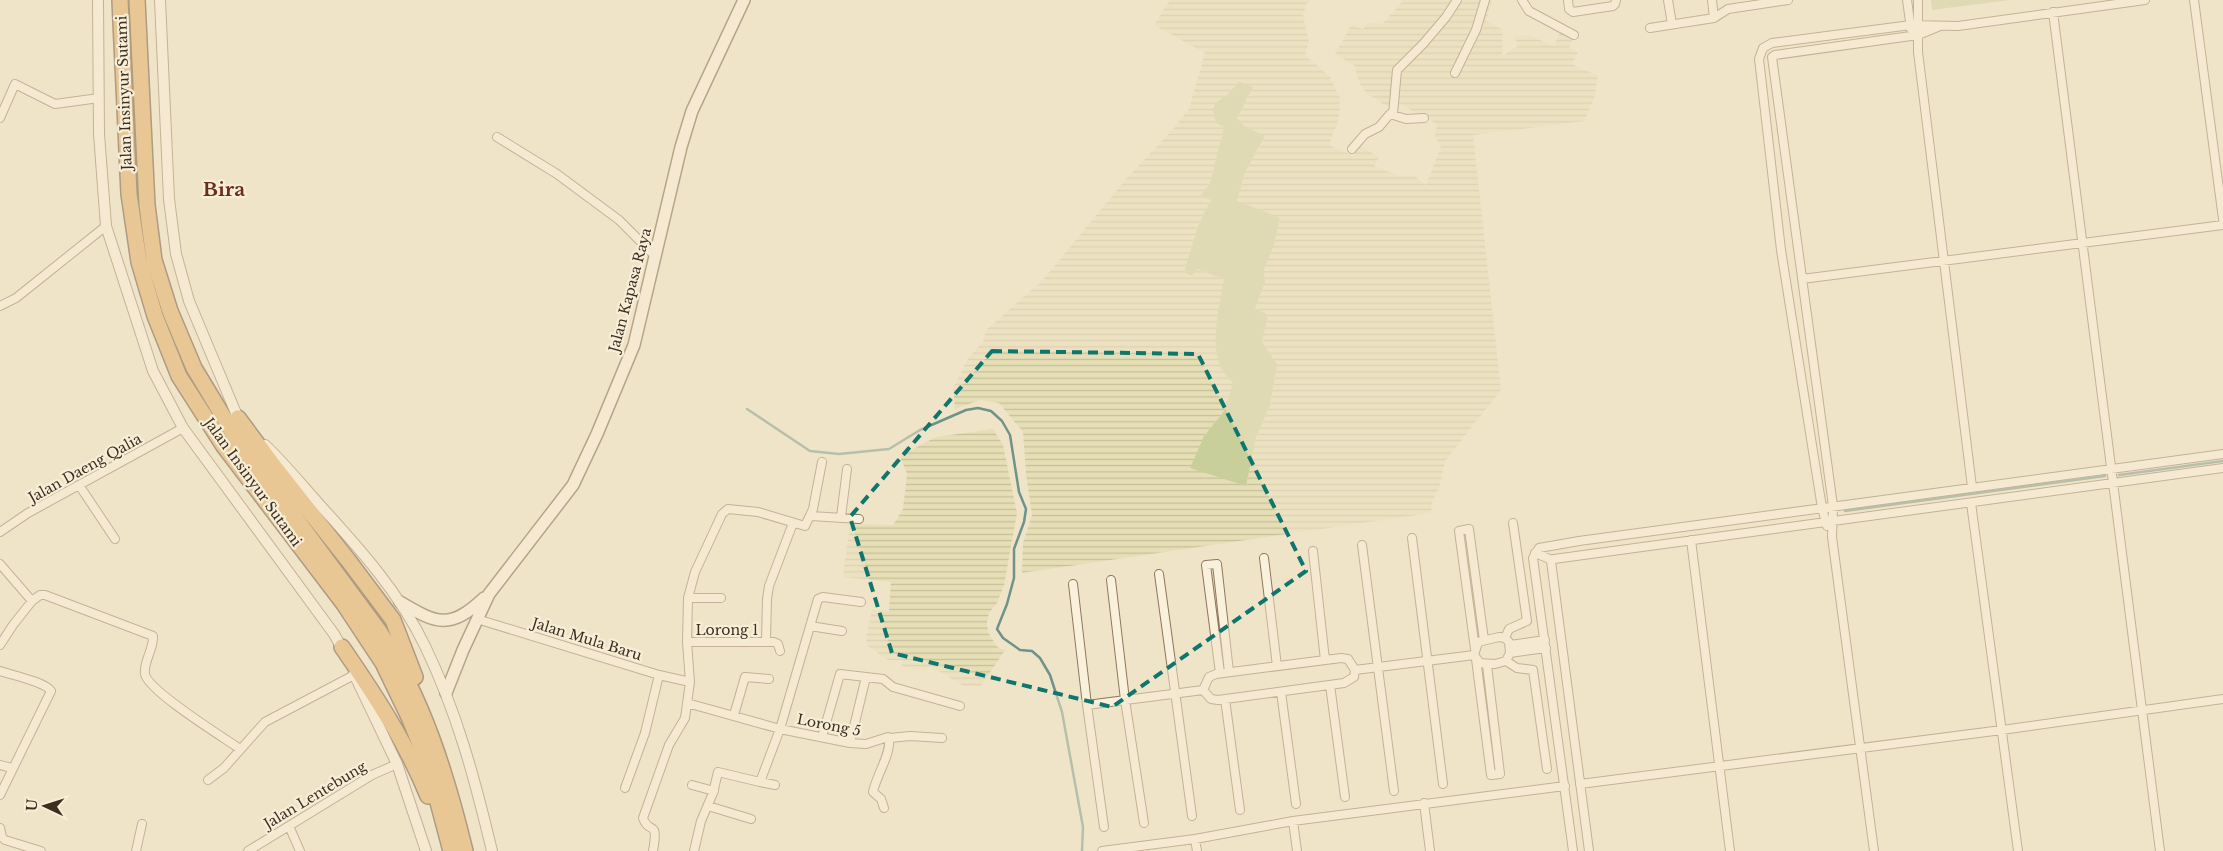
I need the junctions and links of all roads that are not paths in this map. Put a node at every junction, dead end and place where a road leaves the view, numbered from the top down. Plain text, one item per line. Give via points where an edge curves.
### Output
1 (98, 0) edge
2 (120, 0) edge
3 (137, 0) edge
4 (160, 0) edge
5 (744, 0) edge
6 (1457, 0) edge
7 (1484, 0) edge
8 (1522, 0) edge
9 (1568, 0) edge
10 (1616, 0) edge
11 (1668, 0) edge
12 (1712, 0) edge
13 (1788, 0) edge
14 (1906, 0) edge
15 (1918, 0) edge
16 (2145, 0) edge
17 (2194, 0) edge
18 (1763, 2) edge
19 (2053, 12) junction
20 (1714, 18) junction
21 (1672, 24) junction
22 (1915, 24) junction
23 (1940, 26) junction
24 (1650, 28) dead end
25 (1574, 35) dead end
26 (1915, 35) junction
27 (1762, 51) junction
28 (1773, 56) junction
29 (1455, 73) dead end
30 (99, 98) junction
31 (1393, 114) junction
32 (0, 118) edge
33 (1424, 118) dead end
34 (497, 138) dead end
35 (1352, 149) dead end
36 (2223, 218) edge
37 (2223, 225) edge
38 (106, 226) junction
39 (2084, 244) junction
40 (656, 257) junction
41 (1944, 261) junction
42 (1802, 279) junction
43 (0, 306) edge
44 (238, 418) junction
45 (183, 428) junction
46 (2223, 454) edge
47 (822, 462) dead end
48 (2223, 468) edge
49 (2111, 469) junction
50 (848, 470) dead end
51 (2113, 483) junction
52 (79, 486) junction
53 (1972, 487) junction
54 (1971, 503) junction
55 (1832, 506) junction
56 (1822, 508) junction
57 (811, 516) junction
58 (841, 517) junction
59 (859, 519) dead end
60 (1830, 522) junction
61 (793, 523) junction
62 (1513, 523) dead end
63 (0, 532) edge
64 (1412, 538) dead end
65 (115, 539) dead end
66 (1691, 540) junction
67 (1362, 545) dead end
68 (1313, 551) dead end
69 (1535, 553) junction
70 (1264, 558) dead end
71 (1552, 560) junction
72 (0, 564) edge
73 (1159, 574) dead end
74 (1111, 580) dead end
75 (1073, 584) dead end
76 (489, 594) junction
77 (688, 598) junction
78 (721, 598) dead end
79 (32, 602) junction
80 (400, 602) junction
81 (861, 602) dead end
82 (477, 618) junction
83 (810, 626) junction
84 (842, 631) dead end
85 (1484, 640) junction
86 (687, 642) junction
87 (766, 642) junction
88 (1545, 644) junction
89 (0, 645) edge
90 (342, 647) junction
91 (1508, 649) junction
92 (780, 651) dead end
93 (1475, 654) junction
94 (1325, 660) junction
95 (1428, 661) junction
96 (1487, 665) junction
97 (1277, 666) junction
98 (1378, 667) junction
99 (1355, 670) junction
100 (0, 671) edge
101 (1229, 672) junction
102 (1220, 673) junction
103 (354, 675) junction
104 (659, 675) junction
105 (866, 677) junction
106 (768, 680) dead end
107 (690, 682) junction
108 (1330, 685) junction
109 (1203, 690) junction
110 (1281, 692) junction
111 (446, 693) junction
112 (1175, 693) junction
113 (1225, 699) junction
114 (2223, 699) edge
115 (1125, 700) junction
116 (687, 704) junction
117 (1086, 705) junction
118 (960, 706) dead end
119 (2141, 711) junction
120 (734, 715) junction
121 (429, 727) junction
122 (780, 728) junction
123 (2002, 730) junction
124 (822, 737) junction
125 (890, 738) junction
126 (942, 738) dead end
127 (850, 743) junction
128 (1861, 747) junction
129 (240, 749) junction
130 (397, 764) junction
131 (0, 765) edge
132 (1719, 766) junction
133 (12, 768) junction
134 (1547, 769) dead end
135 (208, 780) dead end
136 (760, 782) junction
137 (1443, 784) dead end
138 (1580, 784) junction
139 (692, 785) dead end
140 (775, 786) dead end
141 (1565, 786) junction
142 (625, 788) dead end
143 (714, 791) junction
144 (1394, 791) dead end
145 (0, 795) edge
146 (1345, 797) dead end
147 (1424, 803) junction
148 (1296, 804) dead end
149 (708, 806) junction
150 (884, 808) dead end
151 (1240, 810) dead end
152 (1192, 816) dead end
153 (751, 819) dead end
154 (1293, 821) junction
155 (1144, 823) dead end
156 (142, 824) dead end
157 (289, 826) junction
158 (1104, 827) dead end
159 (0, 828) edge
160 (1195, 839) junction
161 (41, 851) edge
162 (136, 851) edge
163 (248, 851) edge
164 (300, 851) edge
165 (426, 851) edge
166 (450, 851) edge
167 (465, 851) edge
168 (492, 851) edge
169 (653, 851) edge
170 (694, 851) edge
171 (1102, 851) edge
172 (1197, 851) edge
173 (1297, 851) edge
174 (1430, 851) edge
175 (1573, 851) edge
176 (1589, 851) edge
177 (1730, 851) edge
178 (1874, 851) edge
179 (2018, 851) edge
180 (2160, 851) edge

1 - 30 street
2 - 166 highway, Jalan Insinyur Sutami via 129,194 139,262 155,316 179,376 223,445 344,604 383,663 427,761
3 - 121 highway, Jalan Insinyur Sutami via 147,205 154,260 170,311 194,368 235,436 379,631 399,662
4 - 44 street via 168,200 176,254 189,301
5 - 40 main road, Jalan Kapasa Raya via 692,111
6 - 31 street via 1423,44 1396,70
7 - 29 street via 1476,30
8 - 25 street via 1529,12
9 - 10 street via 1569,9 1573,12 1613,6
11 - 21 street
12 - 20 street
13 - 18 street
14 - 22 street
15 - 22 street
16 - 19 street
17 - 36 street
18 - 20 street via 1728,9
19 - 23 street
19 - 39 street
20 - 21 street
21 - 24 street
22 - 23 street
22 - 26 street
22 - 27 street via 1772,44
23 - 26 street
26 - 28 street
26 - 41 street
27 - 28 street
27 - 56 street via 1759,59 1782,250
28 - 42 street
30 - 32 street via 60,105 15,84
30 - 38 street
31 - 33 street via 1406,119
31 - 35 street via 1388,115 1375,130 1365,134
34 - 40 street via 573,186 619,220
37 - 39 street
38 - 43 street via 16,298
38 - 45 street via 152,371
39 - 41 street
39 - 49 street
40 - 76 main road, Jalan Kapasa Raya via 634,345 581,470 562,502
41 - 42 street
41 - 53 street
42 - 55 street
44 - 80 street via 359,548
44 - 121 highway via 393,620
45 - 52 street, Jalan Daeng Qalia
45 - 90 street
46 - 49 street
47 - 57 street
48 - 51 street
49 - 51 street
49 - 53 street
50 - 58 street
51 - 54 street
51 - 119 street
52 - 63 street, Jalan Daeng Qalia
52 - 65 street
53 - 55 street
54 - 60 street
54 - 123 street
55 - 56 street
55 - 60 street
56 - 60 street
56 - 69 street via 1579,541 1539,548
57 - 58 street
57 - 61 street via 804,527
58 - 59 street
60 - 66 street
60 - 128 street
61 - 77 street via 758,512 725,510 695,572
61 - 87 street via 767,599
62 - 91 street via 1527,621 1510,629
64 - 95 street
66 - 71 street
66 - 132 street
67 - 98 street
68 - 94 street
69 - 71 street
69 - 88 street
70 - 97 street
71 - 138 street
72 - 79 street
73 - 112 street
74 - 115 street
75 - 117 street
76 - 80 main road, Jalan Kapasa Raya via 471,611 451,620 425,616
76 - 82 main road, Jalan Kapasa Raya
77 - 78 street
77 - 86 street
79 - 89 street
79 - 129 street via 45,595 153,636 145,672 147,680 181,709
80 - 111 street
81 - 83 street via 820,597
82 - 104 street, Jalan Mula Baru
82 - 111 main road, Jalan Kapasa Raya
83 - 84 street
83 - 122 street
85 - 91 street
85 - 93 street via 1478,642
85 - 93 street via 1469,529 1459,531
86 - 87 street, Lorong 1
86 - 107 street
87 - 92 street via 778,643
88 - 91 street
88 - 141 street
90 - 103 street
90 - 166 highway via 414,761
91 - 96 street
91 - 134 street via 1517,668 1533,670
93 - 95 street
93 - 96 street via 1480,663
93 - 96 street via 1491,775 1500,774
94 - 97 street
94 - 99 street via 1348,659
95 - 98 street
95 - 137 street
97 - 101 street
98 - 99 street
98 - 144 street
99 - 108 street via 1349,681
100 - 133 street via 48,687 51,691
101 - 102 street
101 - 102 street via 1217,564 1206,565
102 - 109 street via 1209,677
103 - 129 street via 265,722
103 - 130 street
104 - 107 street, Jalan Mula Baru
104 - 142 street via 645,733
105 - 118 street via 883,679 893,687
105 - 124 street via 839,674
105 - 127 street
106 - 120 street via 745,677
107 - 116 street
108 - 110 street
108 - 146 street
109 - 112 street
109 - 113 street via 1211,699
110 - 113 street
110 - 148 street
111 - 168 street via 462,734
112 - 115 street
112 - 152 street
113 - 151 street
114 - 119 street
115 - 117 street
115 - 155 street
116 - 120 street, Lorong 5
116 - 169 street via 685,718 669,745 643,818 645,824 656,831
117 - 158 street
119 - 123 street
119 - 180 street
120 - 122 street, Lorong 5
121 - 167 highway, Jalan Insinyur Sutami
122 - 124 street, Lorong 5
122 - 136 street
123 - 128 street
123 - 179 street
124 - 127 street, Lorong 5
125 - 126 street, Lorong 5
125 - 127 street, Lorong 5 via 866,744
125 - 150 street via 873,791
128 - 132 street
128 - 178 street
129 - 135 street via 224,768
130 - 157 street, Jalan Lentebung via 372,775
130 - 165 street
131 - 133 street
132 - 138 street
132 - 177 street
133 - 145 street
136 - 140 street
136 - 143 street via 719,771
138 - 176 street
139 - 143 street
141 - 147 street
141 - 175 street
143 - 149 street
147 - 154 street
147 - 174 street
149 - 153 street
149 - 170 street
154 - 160 street
154 - 173 street
156 - 162 street
157 - 163 street, Jalan Lentebung
157 - 164 street
159 - 161 street via 5,840
160 - 171 street
160 - 172 street

